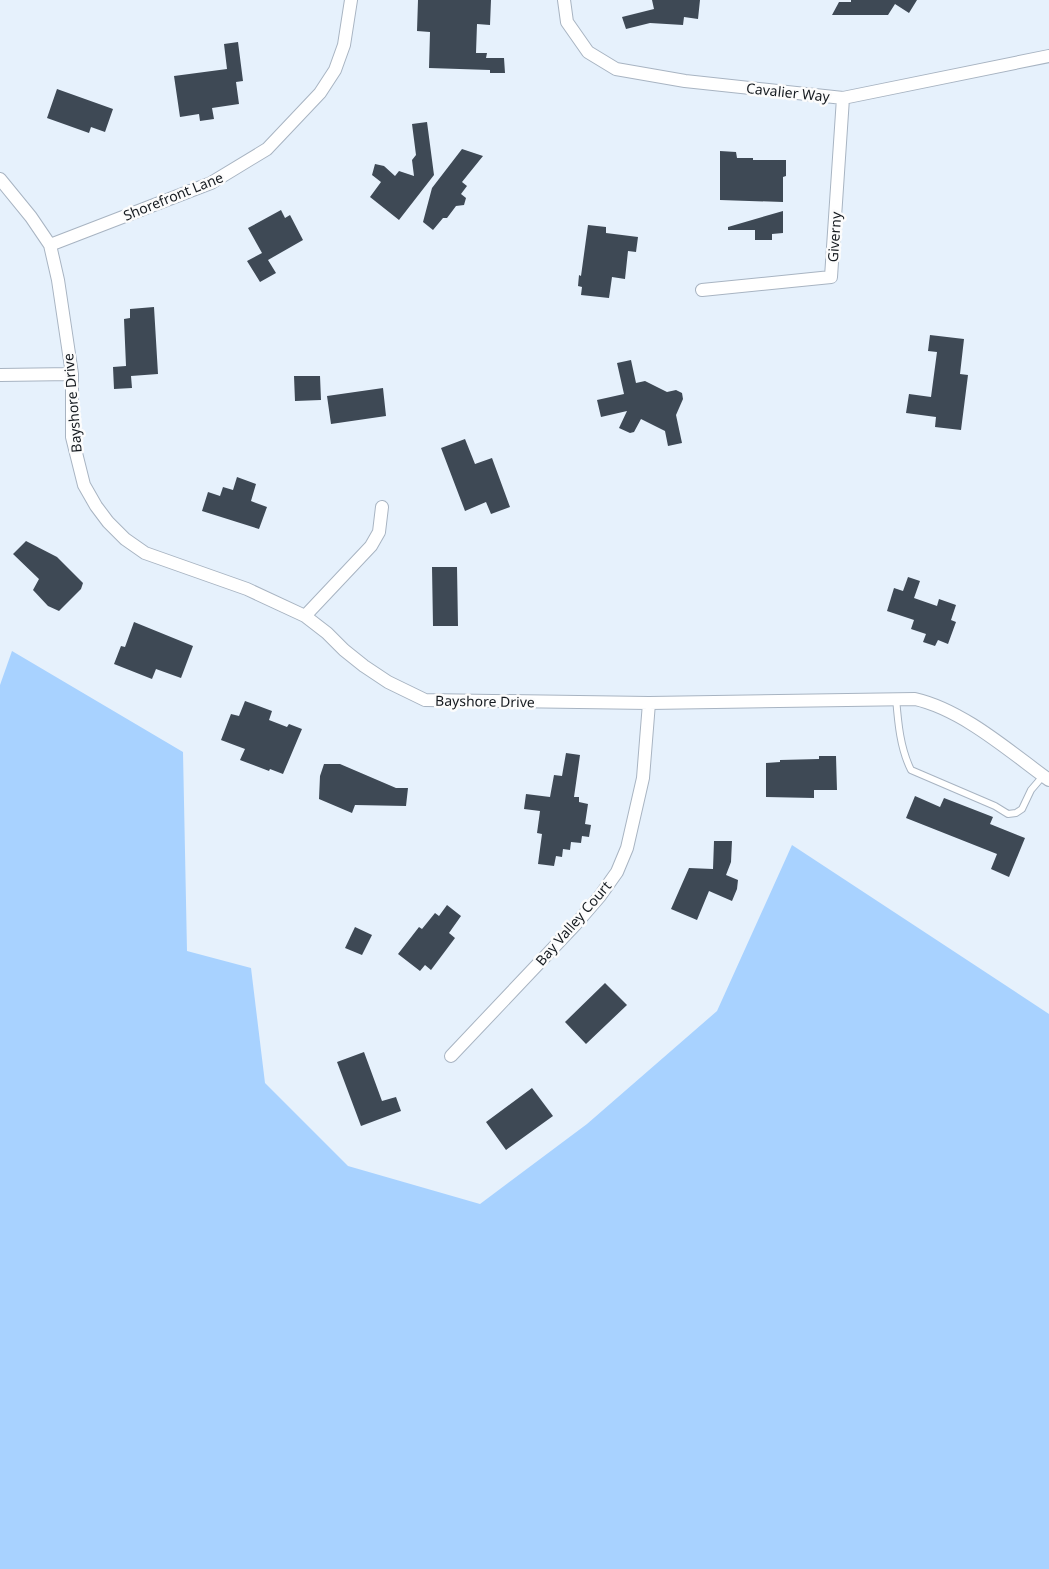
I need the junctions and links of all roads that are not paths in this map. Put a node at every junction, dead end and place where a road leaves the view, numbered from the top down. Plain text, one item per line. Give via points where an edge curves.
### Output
1 (351, 0) edge
2 (564, 0) edge
3 (1049, 56) edge
4 (843, 98) junction
5 (0, 179) edge
6 (50, 245) junction
7 (702, 290) dead end
8 (72, 374) junction
9 (0, 376) edge
10 (382, 508) dead end
11 (305, 616) junction
12 (896, 698) junction
13 (648, 703) junction
14 (1046, 778) edge
15 (451, 1056) dead end

1 - 6 street, Shorefront Lane via 344,45 335,70 320,93 267,149 211,182
2 - 4 street, Cavalier Way via 567,22 588,52 616,69 685,81
3 - 4 street, Cavalier Way
4 - 7 street, Giverny via 831,276
5 - 6 street, Bayshore Drive
6 - 8 street, Bayshore Drive
8 - 9 street
8 - 11 street, Bayshore Drive via 72,437 84,485 108,522 146,553 247,589
10 - 11 street via 379,532 371,546
11 - 13 street, Bayshore Drive via 364,666 425,700
12 - 13 street, Bayshore Drive
12 - 14 street, Bayshore Drive via 928,702 960,716
12 - 14 lane via 899,727 912,770 1008,814 1022,809 1031,790
13 - 15 street, Bay Valley Court via 643,778 627,848 617,872 574,925

